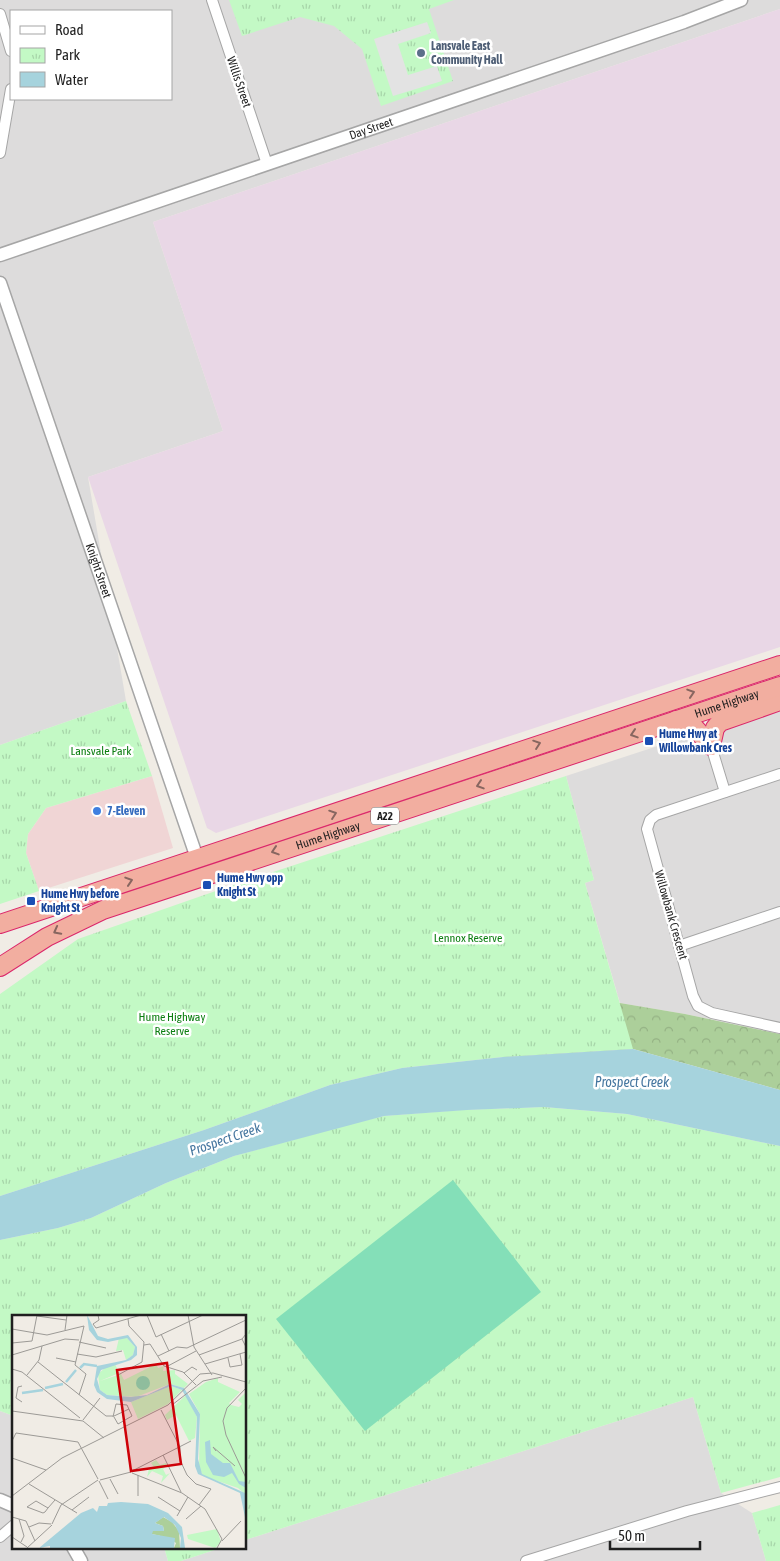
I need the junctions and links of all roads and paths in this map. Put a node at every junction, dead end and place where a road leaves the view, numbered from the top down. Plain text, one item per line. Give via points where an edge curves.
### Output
1 (212, 0) edge
2 (741, 0) edge
3 (0, 14) edge
4 (10, 48) edge
5 (10, 95) edge
6 (0, 153) edge
7 (267, 164) junction
8 (0, 254) edge
9 (0, 283) edge
10 (780, 665) edge
11 (780, 686) edge
12 (780, 701) edge
13 (676, 720) junction
14 (711, 746) junction
15 (780, 774) edge
16 (725, 792) junction
17 (197, 858) junction
18 (780, 912) edge
19 (0, 924) edge
20 (679, 946) junction
21 (0, 967) edge
22 (780, 1028) edge
23 (780, 1486) edge
24 (0, 1500) edge
25 (12, 1505) edge
26 (12, 1527) edge
27 (0, 1537) edge
28 (74, 1548) edge
29 (81, 1561) edge
30 (526, 1561) edge

1 - 7 street, Willis Street
2 - 7 street, Day Street
3 - 4 street
5 - 6 street
7 - 8 street, Day Street
9 - 17 street, Knight Street
17 -> 10 highway, Hume Highway / A22
11 - 13 highway, Hume Highway / A22
12 - 14 highway via 720,722 715,728
13 - 14 highway via 695,728
13 -> 21 highway, Hume Highway / A22 via 103,910 47,936
14 - 16 street
15 - 16 street, Willowbank Crescent
16 - 20 street, Willowbank Crescent via 656,815 647,829
19 -> 17 highway, Hume Highway / A22
18 - 20 street
20 - 22 street, Willowbank Crescent via 698,1006 712,1013
23 - 30 street
24 - 25 street
26 - 27 street
28 - 29 street

